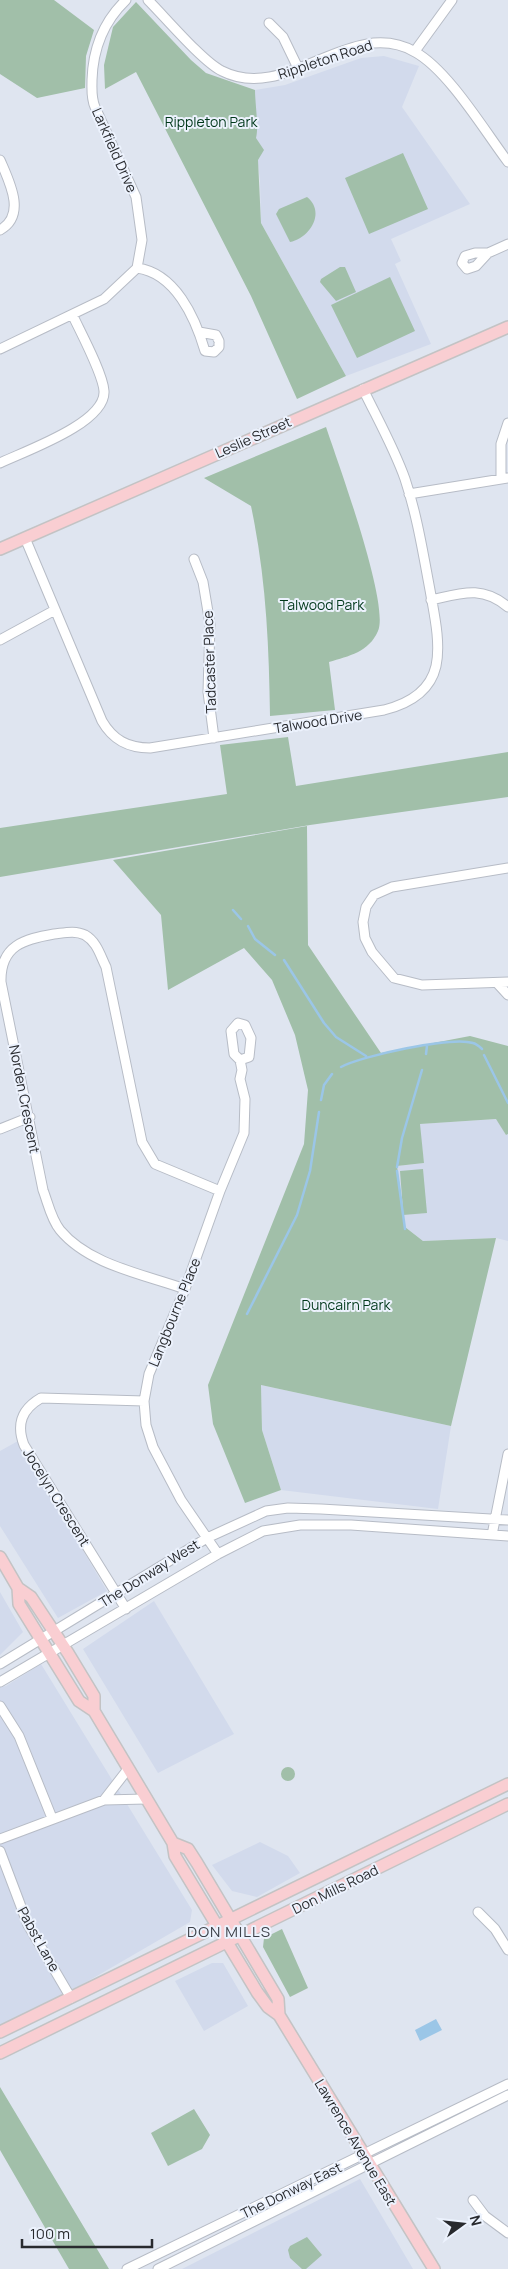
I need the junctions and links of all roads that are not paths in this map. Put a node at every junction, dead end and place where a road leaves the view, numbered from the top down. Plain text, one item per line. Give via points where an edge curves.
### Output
1 (126, 0) edge
2 (148, 0) edge
3 (452, 0) edge
4 (268, 23) dead end
5 (415, 51) junction
6 (298, 68) junction
7 (0, 160) edge
8 (508, 162) edge
9 (0, 230) edge
10 (508, 244) edge
11 (488, 253) dead end
12 (136, 268) junction
13 (73, 316) junction
14 (508, 327) edge
15 (199, 332) dead end
16 (0, 350) edge
17 (363, 389) junction
18 (508, 422) edge
19 (0, 463) edge
20 (505, 478) edge
21 (409, 494) junction
22 (25, 538) junction
23 (0, 549) edge
24 (194, 559) dead end
25 (431, 600) junction
26 (508, 607) edge
27 (55, 610) junction
28 (0, 640) edge
29 (214, 738) junction
30 (508, 868) edge
31 (508, 982) edge
32 (497, 984) junction
33 (508, 995) edge
34 (240, 1060) dead end
35 (30, 1118) junction
36 (0, 1129) edge
37 (220, 1190) junction
38 (185, 1288) junction
39 (144, 1401) junction
40 (508, 1454) edge
41 (308, 1508) junction
42 (494, 1518) junction
43 (508, 1520) edge
44 (308, 1525) junction
45 (492, 1535) junction
46 (508, 1536) edge
47 (207, 1538) junction
48 (218, 1554) junction
49 (0, 1557) edge
50 (18, 1588) junction
51 (118, 1594) junction
52 (126, 1609) junction
53 (54, 1631) junction
54 (41, 1639) junction
55 (63, 1645) junction
56 (50, 1654) junction
57 (0, 1664) edge
58 (0, 1682) edge
59 (0, 1706) edge
60 (94, 1711) junction
61 (128, 1769) junction
62 (508, 1784) edge
63 (146, 1799) junction
64 (104, 1800) junction
65 (508, 1804) edge
66 (52, 1818) junction
67 (0, 1840) edge
68 (173, 1843) junction
69 (0, 1851) edge
70 (478, 1912) dead end
71 (231, 1919) junction
72 (218, 1925) junction
73 (240, 1935) junction
74 (228, 1942) junction
75 (508, 1950) edge
76 (71, 1998) junction
77 (279, 2014) junction
78 (0, 2032) edge
79 (0, 2053) edge
80 (508, 2084) edge
81 (508, 2095) edge
82 (367, 2160) junction
83 (473, 2200) dead end
84 (224, 2223) junction
85 (508, 2232) edge
86 (229, 2234) junction
87 (144, 2265) edge
88 (127, 2269) edge
89 (158, 2269) edge
90 (434, 2269) edge

1 - 12 street, Larkfield Drive via 101,32 93,60 92,91 94,105 136,196 142,240
2 - 6 street, Rippleton Road via 224,72 262,80
3 - 5 street
4 - 6 street via 283,37
5 - 6 street, Rippleton Road via 380,41
5 - 8 street, Rippleton Road via 438,68
7 - 9 street via 14,191 15,210 6,227
10 - 11 street
12 - 13 street via 104,299
12 - 15 street via 160,275 177,292
13 - 16 street
13 - 19 street via 100,377 104,392 99,406 85,422
14 - 17 main road, Leslie Street
17 - 21 street, Talwood Drive
17 - 22 main road, Leslie Street
18 - 20 street via 500,455
20 - 21 street
21 - 25 street, Talwood Drive via 420,532
22 - 23 main road, Leslie Street
22 - 27 street, Talwood Drive
24 - 29 street, Tadcaster Place via 203,582 210,624 208,692
25 - 26 street via 477,591
25 - 29 street, Talwood Drive via 437,643 436,666 423,690 406,704
27 - 28 street
27 - 29 street, Talwood Drive via 102,721 114,737 138,748
30 - 32 street via 392,887 374,896 364,914 369,946 376,960 394,978 422,985
31 - 32 street
32 - 33 street
34 - 37 street, Langbourne Place via 245,1099 244,1133
35 - 36 street
35 - 37 street, Norden Crescent via 1,982 2,967 13,947 32,937 80,933 98,949 106,967 142,1142 156,1164
35 - 38 street, Norden Crescent via 44,1190 60,1230 84,1251 101,1260
37 - 38 street, Langbourne Place
38 - 39 street, Langbourne Place via 149,1374
39 - 47 street, Langbourne Place via 146,1425 153,1447 181,1500
39 - 51 street, Jocelyn Crescent via 41,1398 30,1404 23,1414 19,1432 24,1445
40 - 42 street
41 - 42 street, The Donway West
41 - 44 street
41 - 47 street, The Donway West via 266,1511
42 - 43 street, The Donway West
42 - 45 street
44 - 45 street, The Donway West
44 - 48 street, The Donway West via 263,1531
45 - 46 street, The Donway West
47 - 48 street, Langbourne Place
47 - 51 street, The Donway West
48 - 52 street, The Donway West
49 - 50 main road, Lawrence Avenue East
50 - 53 main road, Lawrence Avenue East via 31,1597
50 - 54 main road, Lawrence Avenue East via 19,1604
51 - 52 street, Jocelyn Crescent
51 - 53 street, The Donway West
52 - 55 street, The Donway West
53 - 54 street, The Donway West
53 - 55 main road, Lawrence Avenue East
54 - 56 main road, Lawrence Avenue East
54 - 57 street, The Donway West
55 - 56 street, The Donway West
55 - 60 main road, Lawrence Avenue East via 94,1696
56 - 58 street, The Donway West
56 - 60 main road, Lawrence Avenue East via 79,1701
59 - 66 street via 19,1736
60 - 61 main road, Lawrence Avenue East
61 - 63 main road, Lawrence Avenue East
61 - 64 street
62 - 71 main road, Don Mills Road
63 - 64 street
63 - 68 main road, Lawrence Avenue East
64 - 66 street
65 - 73 main road, Don Mills Road
66 - 67 street
68 - 71 main road, Lawrence Avenue East via 188,1849
68 - 72 main road, Lawrence Avenue East via 175,1856
69 - 76 street, Pabst Lane via 28,1926
70 - 75 street
71 - 72 main road, Don Mills Road
71 - 73 main road, Lawrence Avenue East
72 - 74 main road, Lawrence Avenue East
72 - 76 main road, Don Mills Road
73 - 74 main road, Don Mills Road
73 - 77 main road, Lawrence Avenue East via 278,1999
74 - 77 main road, Lawrence Avenue East via 268,2007
74 - 79 main road, Don Mills Road
76 - 78 main road, Don Mills Road
77 - 82 main road, Lawrence Avenue East
80 - 82 street, The Donway East via 451,2110
81 - 82 street, The Donway East
82 - 84 street, The Donway East
82 - 86 street, The Donway East
82 - 90 main road, Lawrence Avenue East
83 - 85 street via 485,2216
84 - 86 street
84 - 87 street, The Donway East
86 - 89 street, The Donway East
87 - 88 street, The Donway East

